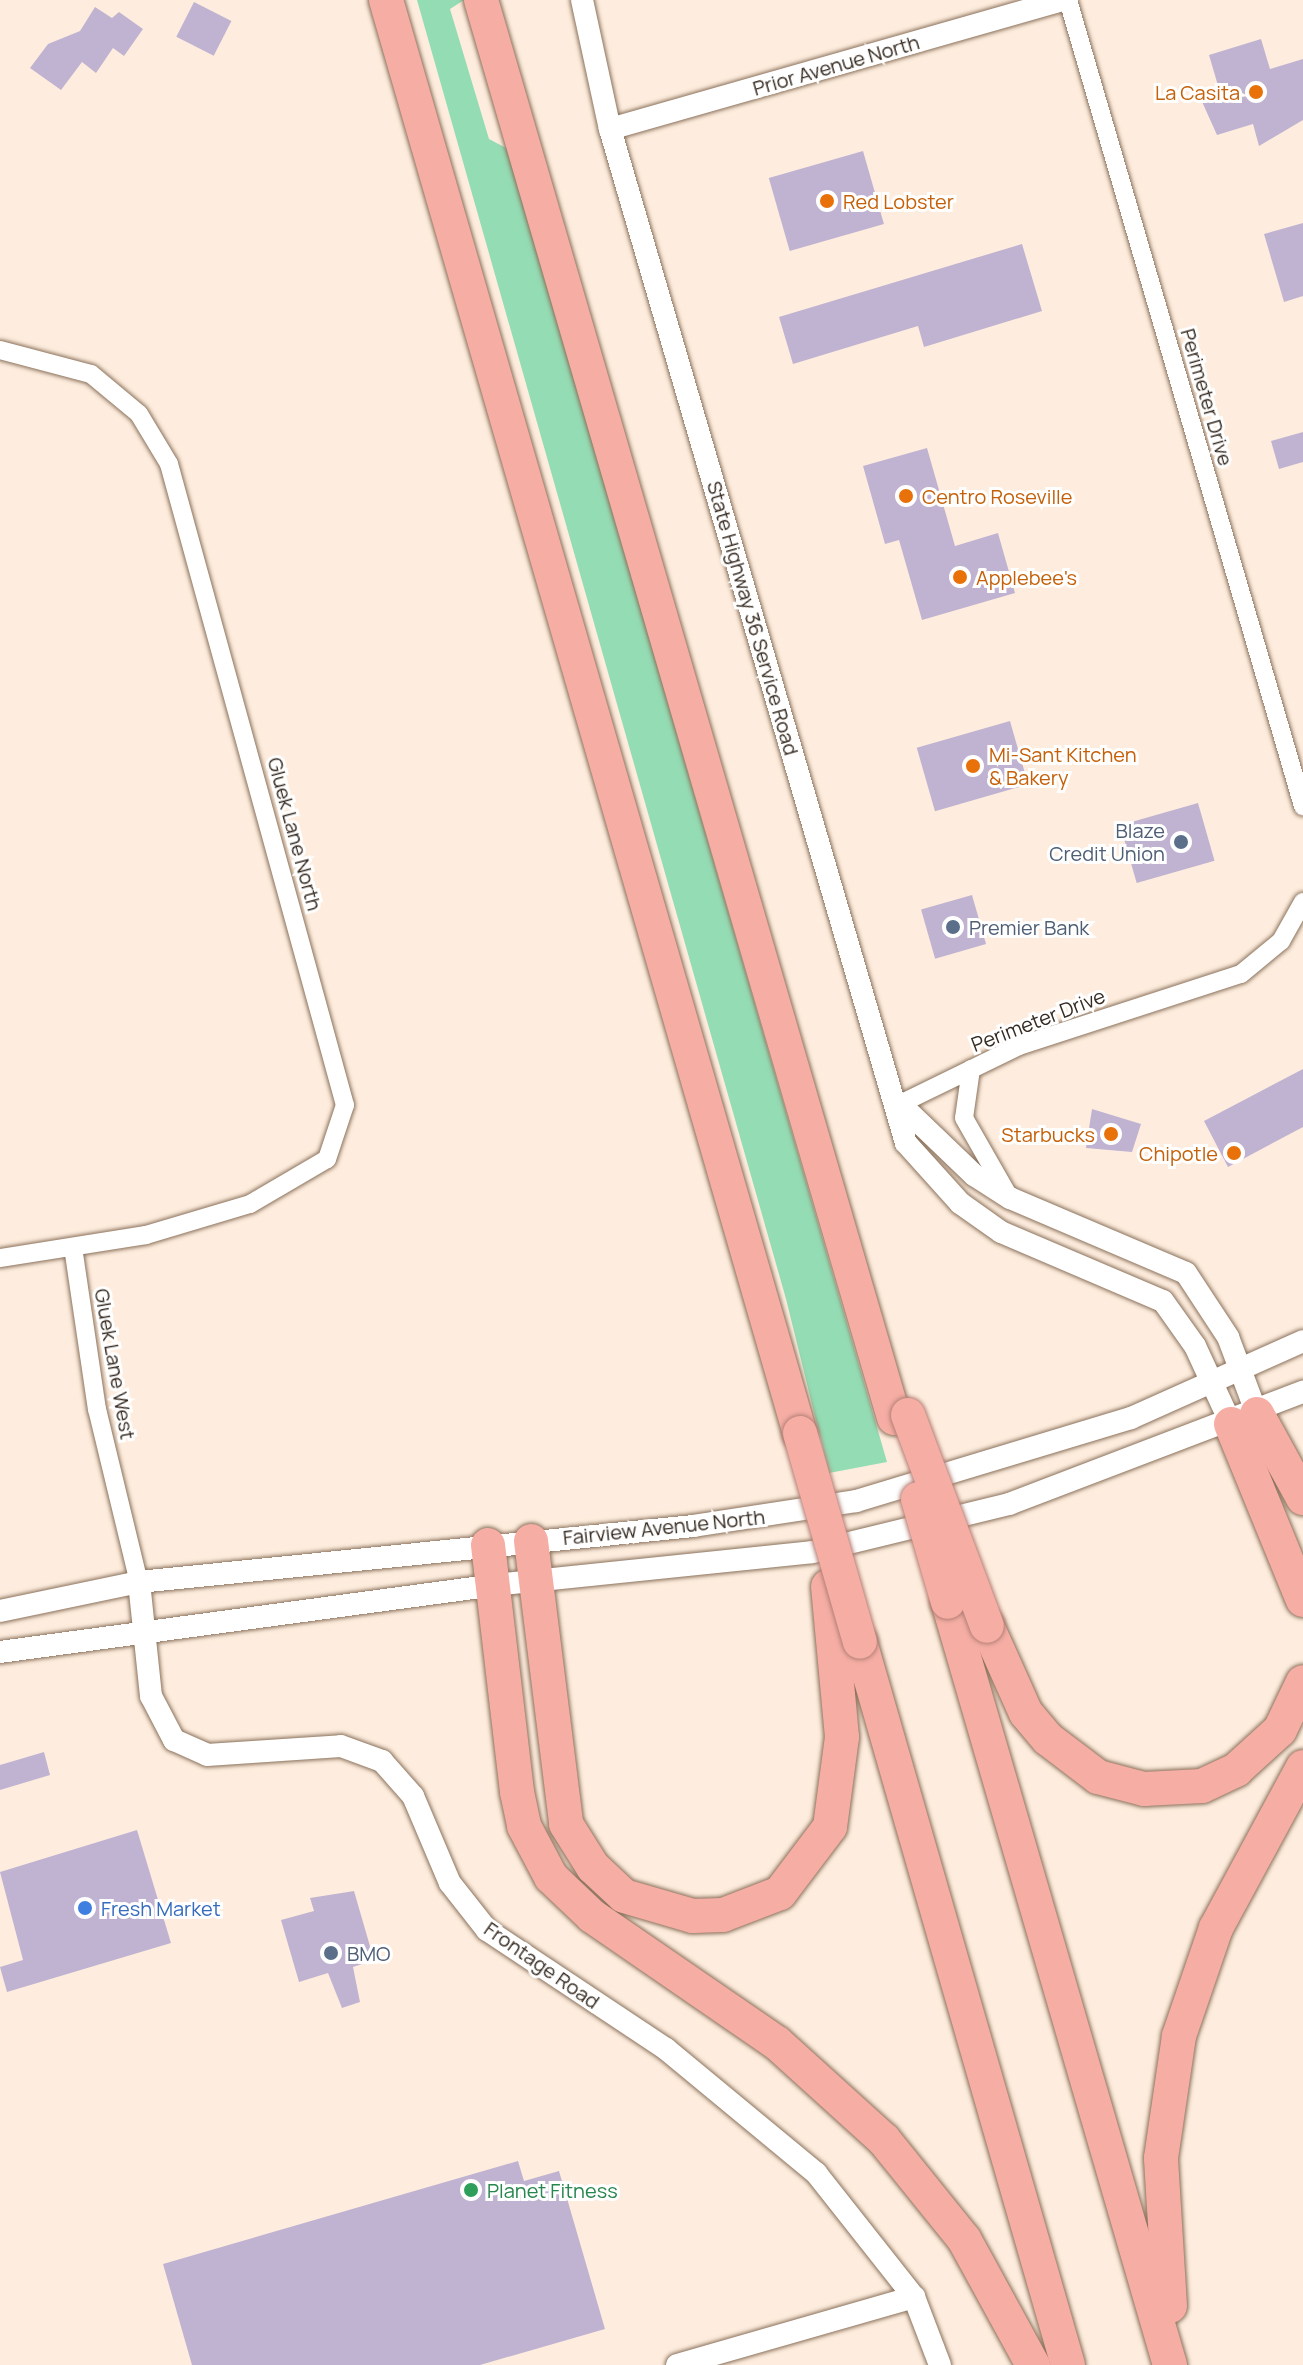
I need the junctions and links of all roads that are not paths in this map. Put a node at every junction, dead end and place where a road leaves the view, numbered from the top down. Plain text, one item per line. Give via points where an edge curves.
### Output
1 (374, 0) edge
2 (386, 0) edge
3 (481, 0) edge
4 (507, 0) edge
5 (582, 0) edge
6 (1062, 0) edge
7 (1068, 0) edge
8 (418, 110) junction
9 (610, 129) junction
10 (561, 267) junction
11 (0, 350) edge
12 (1303, 806) edge
13 (1303, 902) edge
14 (971, 1069) junction
15 (900, 1104) junction
16 (1010, 1198) junction
17 (73, 1247) junction
18 (0, 1258) edge
19 (1303, 1341) edge
20 (1240, 1373) junction
21 (1214, 1387) junction
22 (1303, 1392) edge
23 (901, 1416) junction
24 (1244, 1419) junction
25 (1303, 1498) edge
26 (531, 1541) junction
27 (488, 1545) junction
28 (139, 1582) junction
29 (534, 1582) junction
30 (494, 1585) junction
31 (1303, 1600) edge
32 (0, 1611) edge
33 (146, 1628) junction
34 (846, 1644) junction
35 (0, 1652) edge
36 (1303, 1682) edge
37 (1303, 1767) edge
38 (914, 2297) junction
39 (677, 2365) edge
40 (940, 2365) edge
41 (1033, 2365) edge
42 (1068, 2365) edge
43 (1170, 2365) edge
44 (1182, 2365) edge

1 - 8 highway
2 - 8 highway
3 - 10 highway
4 - 10 highway
5 - 9 street, State Highway 36 Service Road
6 - 9 street, Prior Avenue North
7 - 12 street, Perimeter Drive
8 - 34 highway, bridge via 833,1546
9 - 15 street, State Highway 36 Service Road
10 - 23 highway via 843,1241
11 - 17 street, Gluek Lane North via 91,374 139,414 169,464 345,1105 337,1144 300,1181 200,1222
13 - 14 street, Perimeter Drive via 1281,941 1241,974 1077,1025
14 - 15 street, Perimeter Drive
14 - 16 street via 964,1118
15 - 16 street via 974,1175
15 - 21 street, State Highway 36 Service Road via 906,1143 960,1203 1052,1256 1148,1289 1178,1315
16 - 20 street via 1186,1273 1210,1302
17 - 18 street, Gluek Lane North
17 - 28 street, Gluek Lane West via 97,1409
19 - 20 street, Fairview Avenue North
20 - 21 street, Fairview Avenue North
20 - 24 street
21 - 24 street, State Highway 36 Service Road
21 - 26 street, Fairview Avenue North via 976,1469 856,1501
22 - 24 street, Fairview Avenue North
23 - 36 highway, bridge via 1026,1713 1048,1739 1098,1777 1144,1789 1202,1786 1236,1770 1280,1730
23 - 43 highway, bridge via 948,1602
24 - 25 highway
24 - 29 street, Fairview Avenue North via 1009,1504 827,1548
24 - 31 highway
26 - 27 street, Fairview Avenue North
26 - 29 highway
27 - 28 street, Fairview Avenue North
27 - 30 highway
28 - 32 street, Fairview Avenue North
28 - 33 street, Frontage Road
29 - 30 street, Fairview Avenue North
29 - 34 highway via 566,1824 609,1884 673,1912 723,1915 753,1906 780,1893 817,1851 842,1773
30 - 33 street, Fairview Avenue North
30 - 41 highway via 517,1792 524,1826 551,1877 592,1916 777,2043 884,2140 964,2239
33 - 35 street, Fairview Avenue North
33 - 38 street, Frontage Road via 154,1710 174,1740 207,1755 341,1746 382,1761 413,1796 450,1883 487,1930 666,2049 775,2135 853,2215
34 - 42 highway
37 - 44 highway via 1216,1928 1179,2036 1161,2158 1161,2226
38 - 39 street
38 - 40 street, Frontage Road

